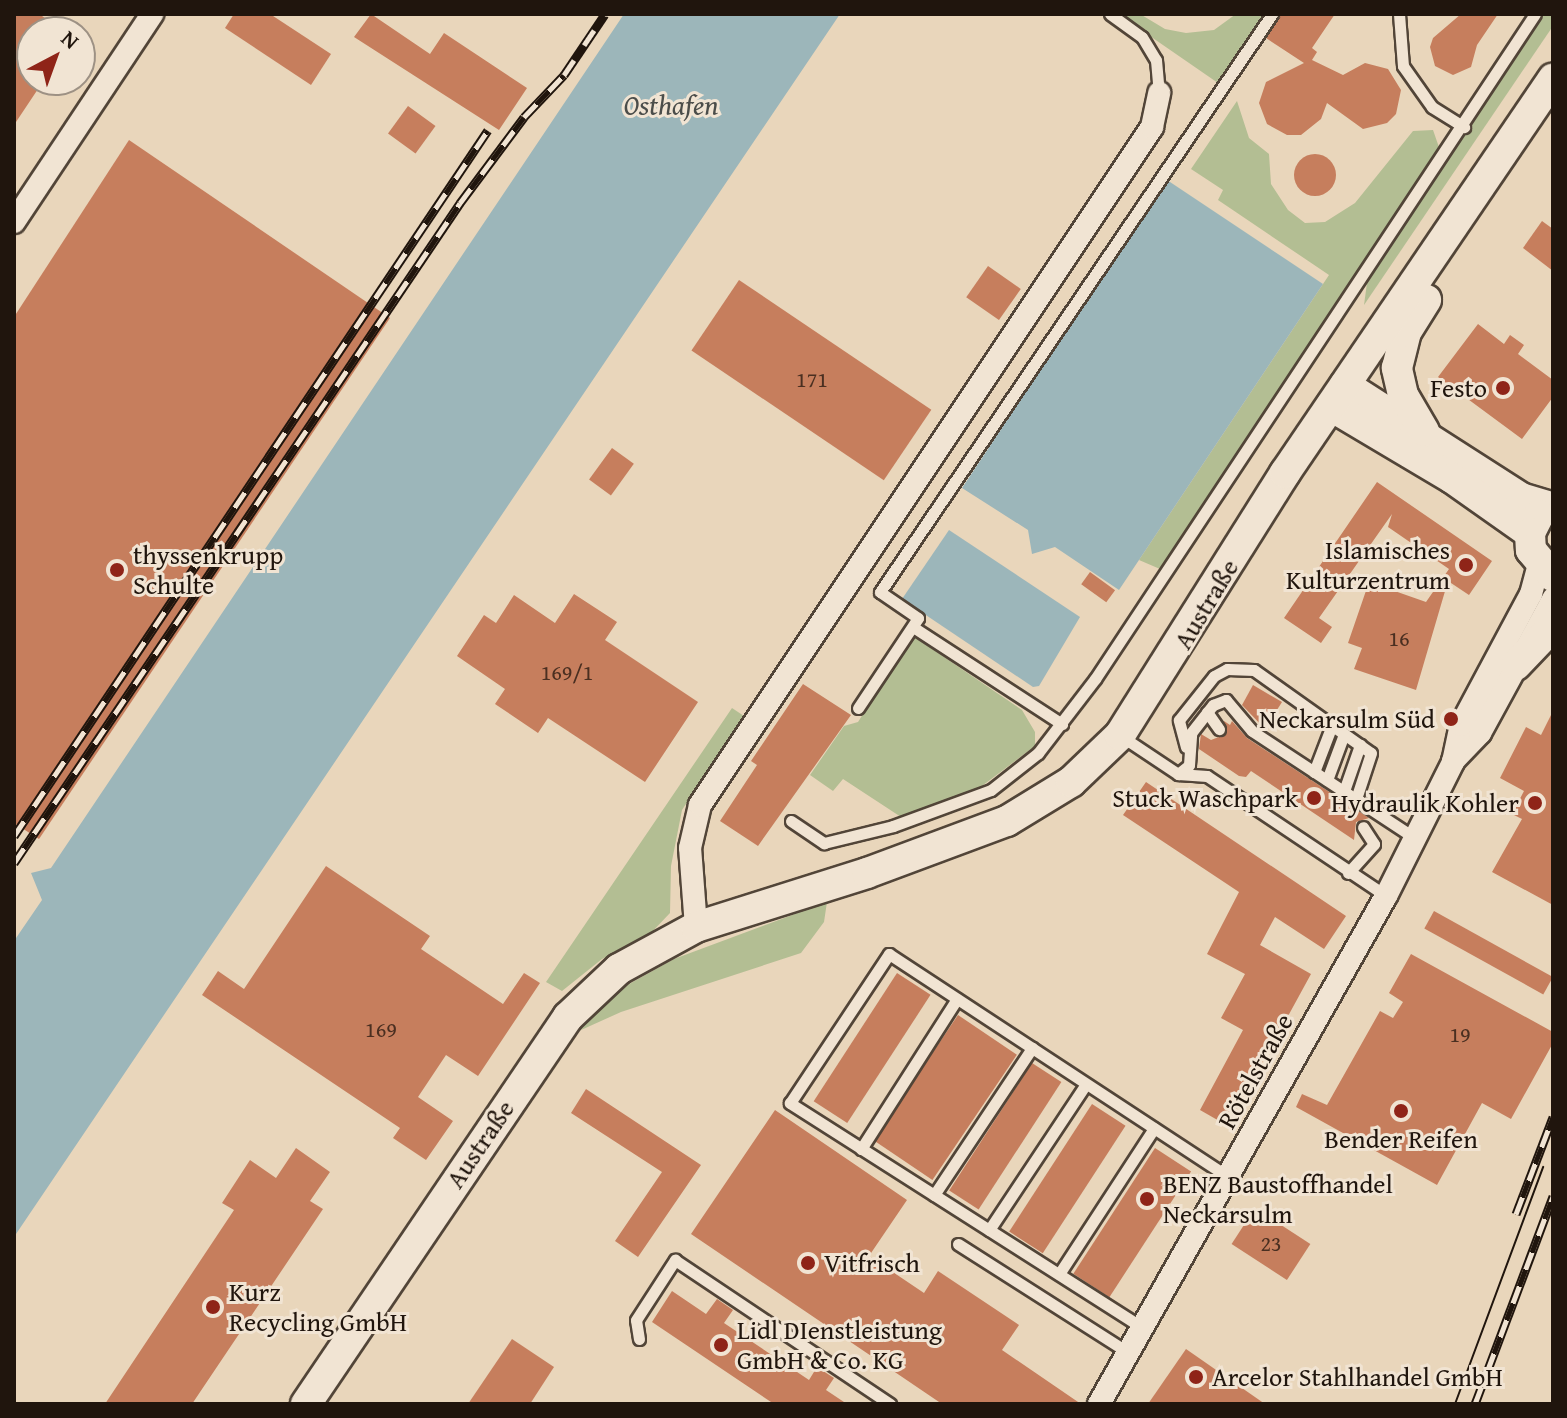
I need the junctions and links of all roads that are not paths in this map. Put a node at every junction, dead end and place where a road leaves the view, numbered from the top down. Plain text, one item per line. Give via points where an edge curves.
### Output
1 (152, 14) edge
2 (1110, 14) edge
3 (1272, 14) edge
4 (1399, 14) edge
5 (1535, 14) edge
6 (1553, 79) edge
7 (1159, 93) joint
8 (1464, 127) junction
9 (14, 222) edge
10 (1440, 246) junction
11 (1338, 395) junction
12 (1431, 440) junction
13 (1551, 505) edge
14 (1530, 533) junction
15 (1546, 570) edge
16 (1553, 599) edge
17 (1553, 626) edge
18 (913, 627) junction
19 (1516, 665) junction
20 (858, 708) dead end
21 (1207, 712) junction
22 (1062, 724) junction
23 (1332, 725) junction
24 (1219, 729) dead end
25 (1344, 734) junction
26 (1120, 735) junction
27 (1360, 745) junction
28 (1187, 748) junction
29 (1453, 762) junction
30 (1314, 772) junction
31 (1178, 774) junction
32 (1327, 780) junction
33 (1344, 791) junction
34 (1356, 799) junction
35 (791, 821) dead end
36 (1363, 827) dead end
37 (1416, 839) junction
38 (1348, 873) junction
39 (1386, 896) junction
40 (696, 927) junction
41 (957, 999) junction
42 (1032, 1048) junction
43 (1086, 1084) junction
44 (1154, 1128) junction
45 (861, 1149) junction
46 (1228, 1177) junction
47 (934, 1195) junction
48 (989, 1230) junction
49 (958, 1244) dead end
50 (1059, 1274) junction
51 (1143, 1328) junction
52 (639, 1339) dead end
53 (1129, 1353) junction
54 (306, 1404) edge
55 (890, 1404) edge
56 (1099, 1404) edge

1 - 9 street
2 - 7 lane via 1142,37 1156,60
3 - 18 lane via 880,592 918,618
4 - 8 lane via 1403,66 1432,107
5 - 8 lane
6 - 10 main road, Austraße
7 - 40 street via 1152,127 700,805 690,848
8 - 22 lane
10 - 11 main road, Austraße
10 - 12 main road via 1439,280 1406,332 1397,368 1403,395
11 - 12 main road
11 - 14 main road
11 - 26 main road, Austraße
12 - 13 main road via 1521,498
13 - 14 main road
14 - 15 main road
15 - 29 street, Rötelstraße via 1461,725
16 - 19 street, Rötelstraße
17 - 19 main road
18 - 20 lane
18 - 22 lane
19 - 29 street, Rötelstraße via 1480,733
21 - 24 lane
21 - 28 lane
21 - 30 lane via 1217,702 1231,702 1252,731
22 - 35 lane via 1016,774 969,801 824,843
23 - 25 lane
23 - 28 lane via 1254,670 1227,669 1214,676 1183,713 1179,730
23 - 30 lane
25 - 27 lane
25 - 32 lane
26 - 31 lane
26 - 40 main road, Austraße via 1071,782 971,838
27 - 33 lane
27 - 34 lane via 1371,753
28 - 31 lane via 1189,765
29 - 37 street, Rötelstraße
30 - 32 lane
31 - 38 lane via 1210,779
32 - 33 lane
33 - 34 lane
34 - 37 lane
36 - 38 lane via 1374,844
37 - 39 street, Rötelstraße
38 - 39 lane
39 - 46 street, Rötelstraße
40 - 54 main road, Austraße via 619,969 568,1017
41 - 42 lane
41 - 45 lane
41 - 45 lane via 889,954 790,1103
42 - 43 lane
42 - 47 lane
43 - 44 lane
43 - 48 lane
44 - 46 lane
44 - 50 lane
45 - 47 lane
46 - 51 street, Rötelstraße
47 - 48 lane
48 - 50 lane
49 - 53 lane
50 - 51 lane
51 - 53 street, Rötelstraße
52 - 55 lane via 636,1320 675,1260
53 - 56 street, Rötelstraße

